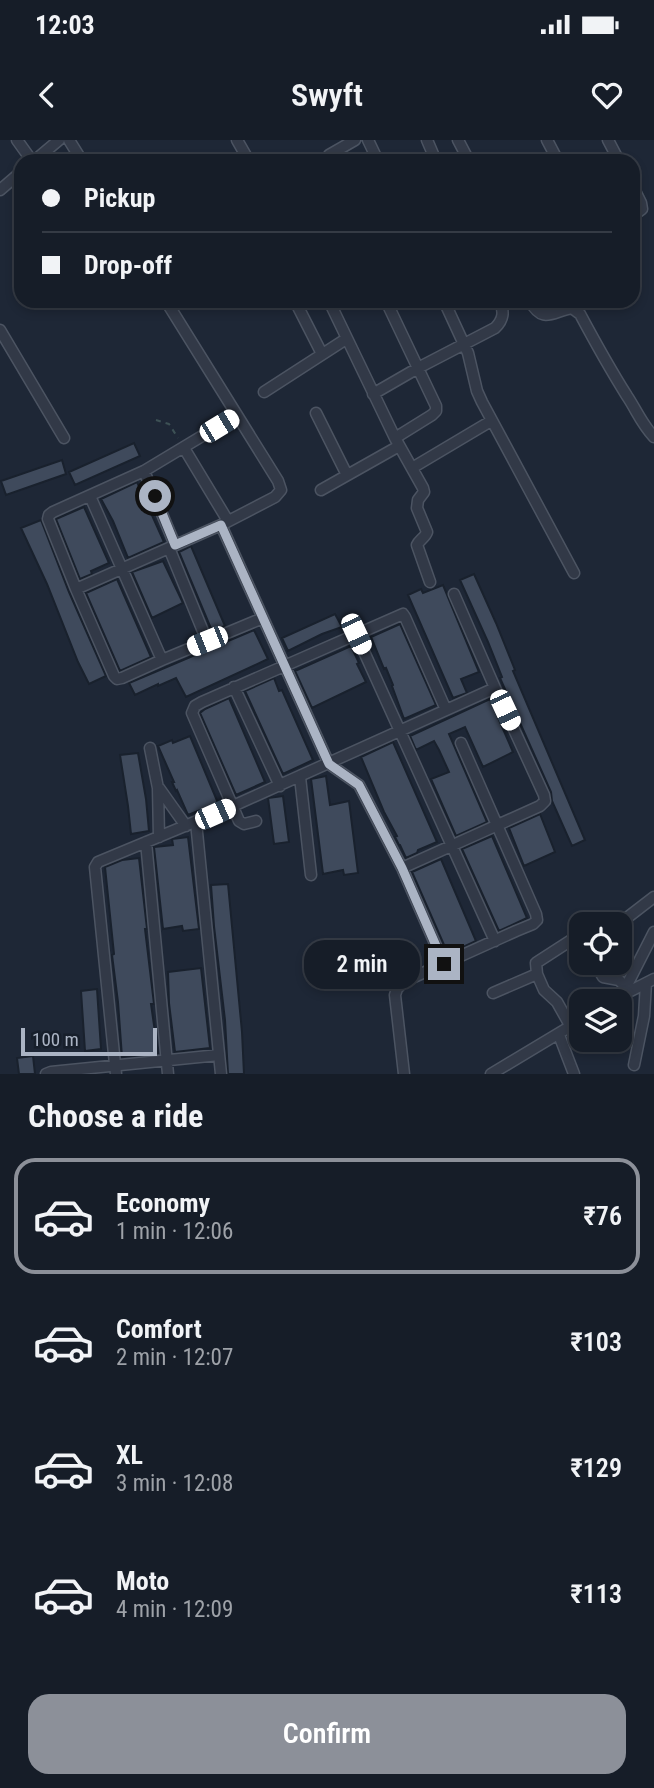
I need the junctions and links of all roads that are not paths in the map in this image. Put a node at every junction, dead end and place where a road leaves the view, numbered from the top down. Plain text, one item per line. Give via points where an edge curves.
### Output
1 (17, 140) edge
2 (59, 140) edge
3 (355, 140) edge
4 (28, 154) edge
5 (42, 154) edge
6 (331, 154) edge
7 (14, 178) edge
8 (0, 189) edge
9 (170, 308) edge
10 (299, 308) edge
11 (332, 308) edge
12 (389, 308) edge
13 (447, 308) edge
14 (502, 308) edge
15 (534, 308) edge
16 (0, 330) edge
17 (346, 339) junction
18 (464, 344) junction
19 (322, 354) junction
20 (418, 368) junction
21 (264, 392) dead end
22 (373, 394) junction
23 (316, 413) dead end
24 (237, 415) junction
25 (491, 421) junction
26 (654, 436) edge
27 (64, 438) dead end
28 (397, 442) junction
29 (184, 448) junction
30 (412, 468) junction
31 (144, 471) junction
32 (347, 475) junction
33 (321, 490) dead end
34 (90, 496) junction
35 (224, 523) junction
36 (172, 547) junction
37 (123, 568) junction
38 (574, 573) dead end
39 (430, 582) dead end
40 (76, 589) junction
41 (454, 594) dead end
42 (262, 618) junction
43 (356, 634) junction
44 (207, 641) junction
45 (162, 660) junction
46 (284, 666) junction
47 (234, 687) junction
48 (495, 688) junction
49 (446, 710) junction
50 (400, 732) junction
51 (461, 743) dead end
52 (150, 748) dead end
53 (329, 764) junction
54 (300, 777) junction
55 (280, 786) junction
56 (158, 788) junction
57 (233, 806) junction
58 (256, 821) dead end
59 (191, 824) junction
60 (498, 825) junction
61 (159, 837) junction
62 (146, 842) junction
63 (451, 846) junction
64 (402, 868) junction
65 (311, 875) dead end
66 (654, 897) edge
67 (632, 913) edge
68 (654, 932) edge
69 (495, 941) junction
70 (569, 944) edge
71 (444, 964) junction
72 (537, 974) junction
73 (602, 975) edge
74 (650, 981) edge
75 (627, 989) junction
76 (493, 993) dead end
77 (569, 1023) edge
78 (569, 1028) edge
79 (559, 1035) junction
80 (219, 1055) junction
81 (167, 1060) junction
82 (634, 1065) dead end
83 (116, 1070) edge
84 (46, 1074) edge
85 (168, 1074) edge
86 (221, 1074) edge
87 (404, 1074) edge
88 (491, 1074) edge
89 (574, 1074) edge

1 - 4 street
2 - 5 street
3 - 6 street
7 - 8 street
9 - 24 street
10 - 19 street
11 - 17 street
12 - 20 street
13 - 18 street
14 - 18 street via 502,320 495,328
15 - 26 street via 544,315 567,309 580,314 638,418
16 - 27 street
17 - 19 street
17 - 22 street
18 - 20 street
18 - 25 street
19 - 21 street
20 - 22 street
20 - 28 street via 436,411
22 - 28 street
23 - 32 street
24 - 29 street
24 - 35 street via 281,490
25 - 30 street
25 - 38 street
28 - 30 street
28 - 32 street
29 - 31 street
29 - 35 street
30 - 39 street via 424,492 417,508 427,533 417,545
31 - 34 street
31 - 36 street
32 - 33 street
34 - 37 street
34 - 40 street via 53,512 48,519
35 - 36 street
35 - 42 street
36 - 37 street
36 - 44 street
37 - 40 street
37 - 45 street
40 - 45 street via 117,679
41 - 48 street
42 - 44 street
42 - 46 street
43 - 46 street
43 - 49 street via 403,614
43 - 50 street
44 - 45 street
46 - 47 street
46 - 53 street
47 - 55 street
47 - 57 street via 195,706 192,713
48 - 49 street
48 - 60 street via 545,801
49 - 50 street
50 - 53 street
50 - 63 street
51 - 60 street
52 - 56 street
53 - 54 street
53 - 64 street via 359,785
54 - 55 street
54 - 65 street
55 - 57 street
56 - 59 street
56 - 61 street
57 - 58 street via 241,824
57 - 59 street
59 - 61 street
59 - 80 street
60 - 63 street
60 - 69 street via 537,920
61 - 62 street
62 - 81 street
62 - 83 street via 95,867
63 - 64 street
63 - 69 street
64 - 71 street
66 - 67 street
68 - 75 street
69 - 71 street
70 - 72 street via 539,961
71 - 87 street via 397,989
72 - 76 street
72 - 77 street
73 - 75 street via 619,979
74 - 75 street
74 - 82 street
78 - 79 street
79 - 88 street
79 - 89 street
80 - 81 street
80 - 86 street
81 - 83 street
81 - 85 street
83 - 84 street

